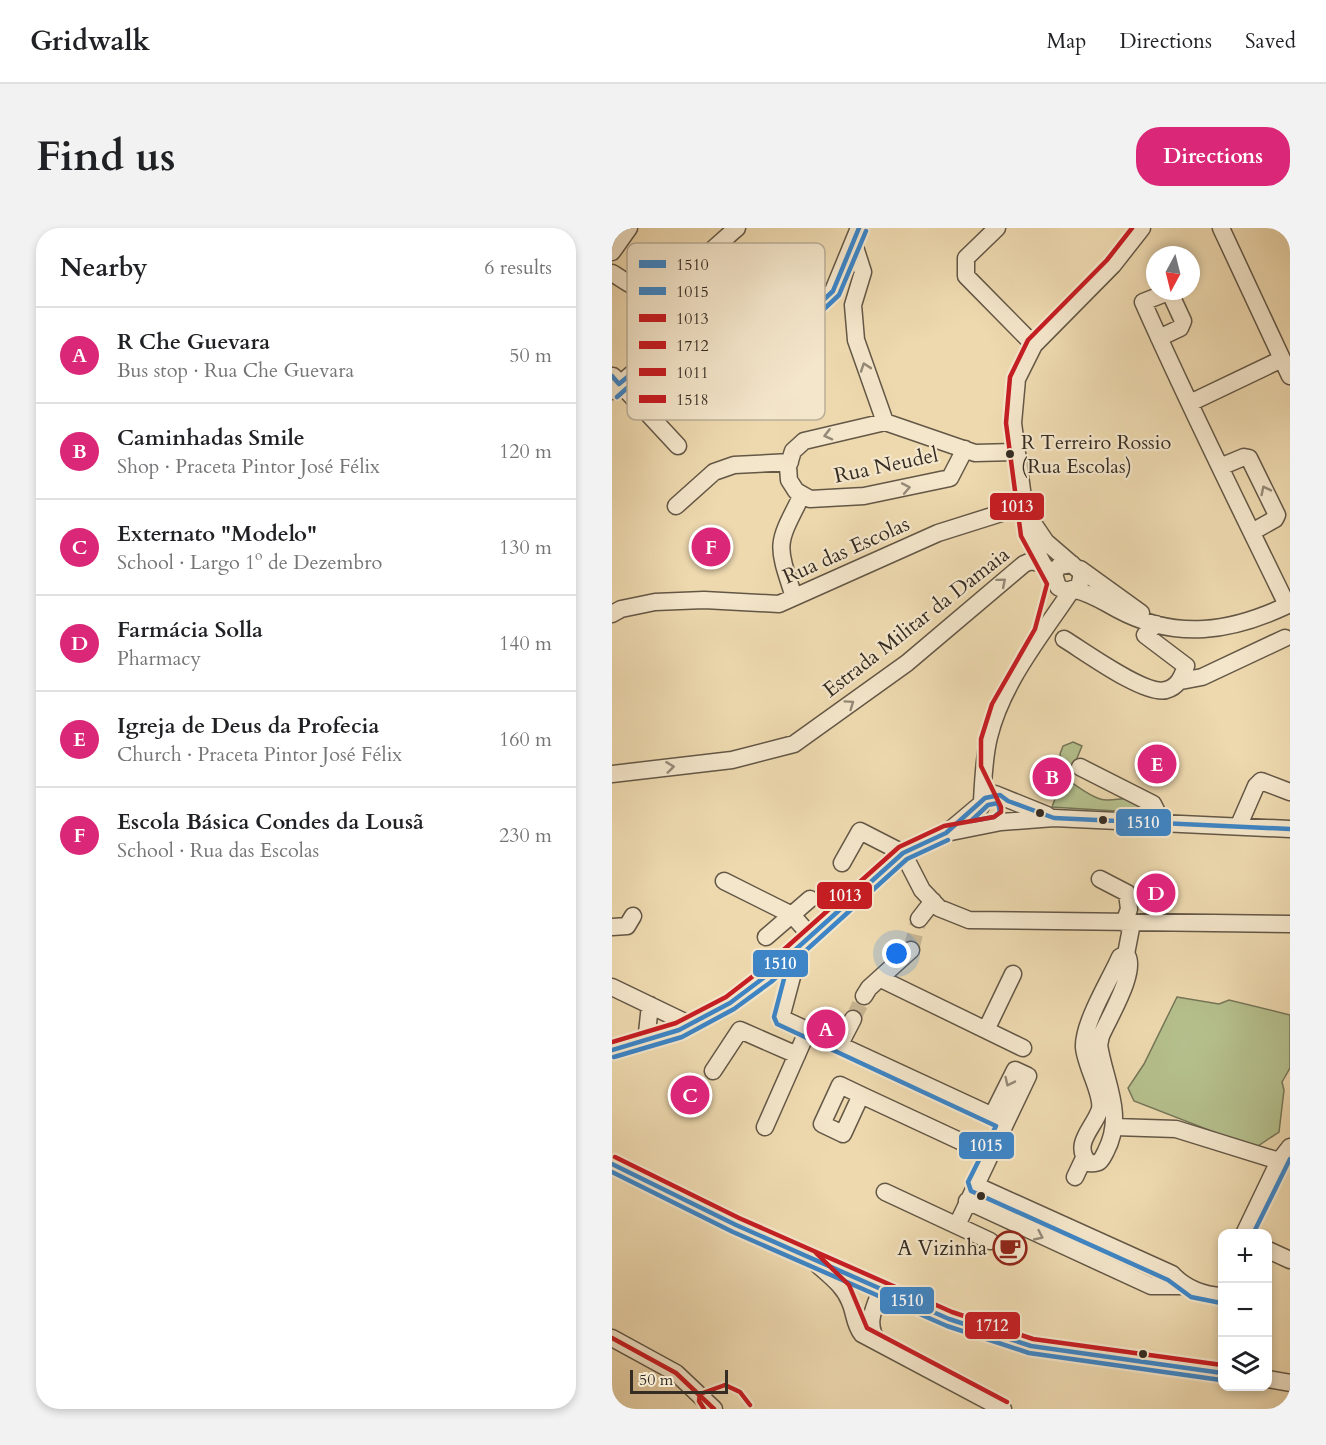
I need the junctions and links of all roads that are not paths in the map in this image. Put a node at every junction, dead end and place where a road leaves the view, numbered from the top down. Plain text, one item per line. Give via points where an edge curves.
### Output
1 (629, 228) edge
2 (737, 228) edge
3 (997, 228) edge
4 (1142, 228) edge
5 (1221, 228) edge
6 (857, 236) edge
7 (719, 243) edge
8 (612, 252) edge
9 (612, 273) edge
10 (627, 281) edge
11 (825, 298) edge
12 (1159, 338) junction
13 (1034, 345) junction
14 (1282, 359) junction
15 (627, 375) edge
16 (1290, 376) edge
17 (614, 384) edge
18 (627, 397) edge
19 (1190, 403) junction
20 (651, 420) edge
21 (885, 422) junction
22 (678, 446) dead end
23 (965, 449) junction
24 (1015, 452) junction
25 (790, 462) junction
26 (1220, 468) junction
27 (802, 495) junction
28 (676, 506) dead end
29 (1024, 509) junction
30 (1252, 532) junction
31 (1043, 564) junction
32 (1076, 566) junction
33 (1055, 580) junction
34 (1073, 591) junction
35 (794, 597) junction
36 (1288, 604) edge
37 (612, 614) edge
38 (1156, 624) junction
39 (1042, 631) junction
40 (1285, 638) dead end
41 (1064, 639) dead end
42 (1181, 681) junction
43 (987, 759) junction
44 (1080, 767) dead end
45 (612, 774) edge
46 (1290, 792) edge
47 (1005, 799) junction
48 (982, 803) junction
49 (1054, 818) junction
50 (1162, 822) junction
51 (999, 823) junction
52 (1239, 825) junction
53 (1290, 829) edge
54 (946, 833) junction
55 (903, 853) junction
56 (842, 863) dead end
57 (1100, 879) dead end
58 (724, 881) dead end
59 (810, 899) dead end
60 (933, 901) junction
61 (792, 915) junction
62 (633, 916) dead end
63 (919, 919) tunnel mouth
64 (1128, 923) junction
65 (1290, 924) edge
66 (612, 927) edge
67 (812, 936) junction
68 (766, 937) dead end
69 (911, 950) tunnel mouth
70 (1126, 954) junction
71 (783, 961) junction
72 (1012, 974) dead end
73 (881, 979) junction
74 (612, 987) edge
75 (864, 996) tunnel mouth
76 (650, 1005) junction
77 (853, 1019) tunnel mouth
78 (691, 1025) junction
79 (986, 1030) junction
80 (807, 1032) junction
81 (646, 1042) junction
82 (839, 1046) junction
83 (1023, 1048) dead end
84 (612, 1050) edge
85 (797, 1055) junction
86 (713, 1071) dead end
87 (861, 1095) dead end
88 (765, 1127) dead end
89 (1114, 1127) junction
90 (1290, 1147) edge
91 (990, 1155) junction
92 (1084, 1158) junction
93 (1279, 1161) junction
94 (612, 1164) edge
95 (1075, 1178) dead end
96 (975, 1185) junction
97 (885, 1192) dead end
98 (967, 1201) junction
99 (957, 1225) junction
100 (1246, 1229) edge
101 (990, 1241) dead end
102 (1272, 1252) edge
103 (811, 1259) junction
104 (1290, 1260) edge
105 (1183, 1286) junction
106 (882, 1288) junction
107 (1218, 1295) edge
108 (612, 1338) edge
109 (879, 1343) junction
110 (1218, 1372) edge
111 (1272, 1380) edge
112 (1290, 1383) edge
113 (714, 1409) edge
114 (1003, 1409) edge

1 - 8 street
2 - 7 street
3 - 13 street via 966,258 966,276
4 - 13 street via 1113,265
5 - 14 street
6 - 11 street via 833,291
21 -> 6 street via 856,340 853,305 862,272
9 - 10 street
12 - 12 street via 1143,302 1166,293 1172,295 1184,321 1180,328
12 - 19 street
13 - 24 street via 1017,379
14 - 16 street
14 - 19 street
15 - 17 street
17 - 18 street
19 - 26 street
20 - 22 street
21 - 23 street, Rua Neudel
21 -> 25 street, Rua Neudel via 804,441 793,451
23 - 24 street, Rua Neudel via 975,453
27 -> 23 street, Rua Neudel via 835,500 950,478
24 - 29 street
25 - 27 street via 789,480
25 - 28 street via 734,465 714,472
26 - 30 street
30 -> 26 street via 1277,515 1249,458
27 - 35 street via 781,537 780,555
29 - 31 street via 1028,535
29 - 32 street via 1046,542
29 - 35 street, Rua das Escolas via 938,533
30 - 36 street
31 - 33 street
45 -> 31 street, Estrada Militar da Damaia via 732,760 794,744 907,663 1024,564
32 - 33 street via 1059,566
32 - 34 street via 1083,578
32 - 38 street
33 - 34 street via 1062,590
33 - 39 street
34 - 38 street via 1093,594 1117,610
34 - 39 street
35 - 37 street, Rua das Escolas via 779,604 656,602
36 - 38 street via 1235,626 1179,630
38 - 42 street via 1145,635 1186,666
39 - 43 street via 1000,706 989,736
40 - 42 street via 1202,677
41 - 42 street via 1148,689 1166,691
43 - 47 street
43 - 48 street
44 - 50 street via 1153,804
46 - 52 street via 1261,781
47 - 48 street via 990,795
47 - 49 street
47 - 51 street via 1008,816
48 - 51 street via 983,817
48 - 54 street
49 - 50 street
49 - 51 street
50 - 52 street
51 - 54 street
52 - 53 street
54 - 55 street
55 - 56 street via 860,831
55 - 60 street via 922,890
55 - 67 street
57 - 64 street via 1127,893
58 - 61 street
59 - 61 street
60 - 63 street
60 - 64 street via 939,908 969,920
61 - 67 street
61 - 68 street
62 - 66 street via 627,926
64 - 65 street
64 - 70 street
67 - 71 street
69 - 73 street
70 - 89 street via 1130,972 1099,1045 1115,1106
70 - 92 street via 1120,957 1086,1032 1087,1064 1100,1110 1083,1142
71 - 78 street via 730,1003
71 - 80 street via 792,973 781,1018
72 - 79 street
73 - 75 street
73 - 79 street
74 - 76 street
76 - 78 street
76 - 81 street
77 - 82 street
78 - 81 street
79 - 83 street
80 - 82 street
80 - 85 street
81 - 84 street
82 - 91 street via 999,1119
85 - 86 street via 741,1030
85 - 88 street
87 - 91 street
89 - 92 street via 1100,1162
89 - 93 street via 1176,1129
90 - 93 street
91 - 96 street
92 - 95 street
93 - 100 street
94 - 103 street
96 - 98 street
96 - 105 street via 1172,1274
97 - 99 street
98 - 99 street
98 -> 105 street via 1151,1286
99 - 101 street
102 - 104 street
103 - 106 street
103 - 109 street via 844,1289 857,1328
105 - 107 street
106 - 109 street via 870,1324
106 - 110 street via 918,1307 1031,1346
108 - 113 street via 676,1373
109 - 114 street
111 - 112 street

